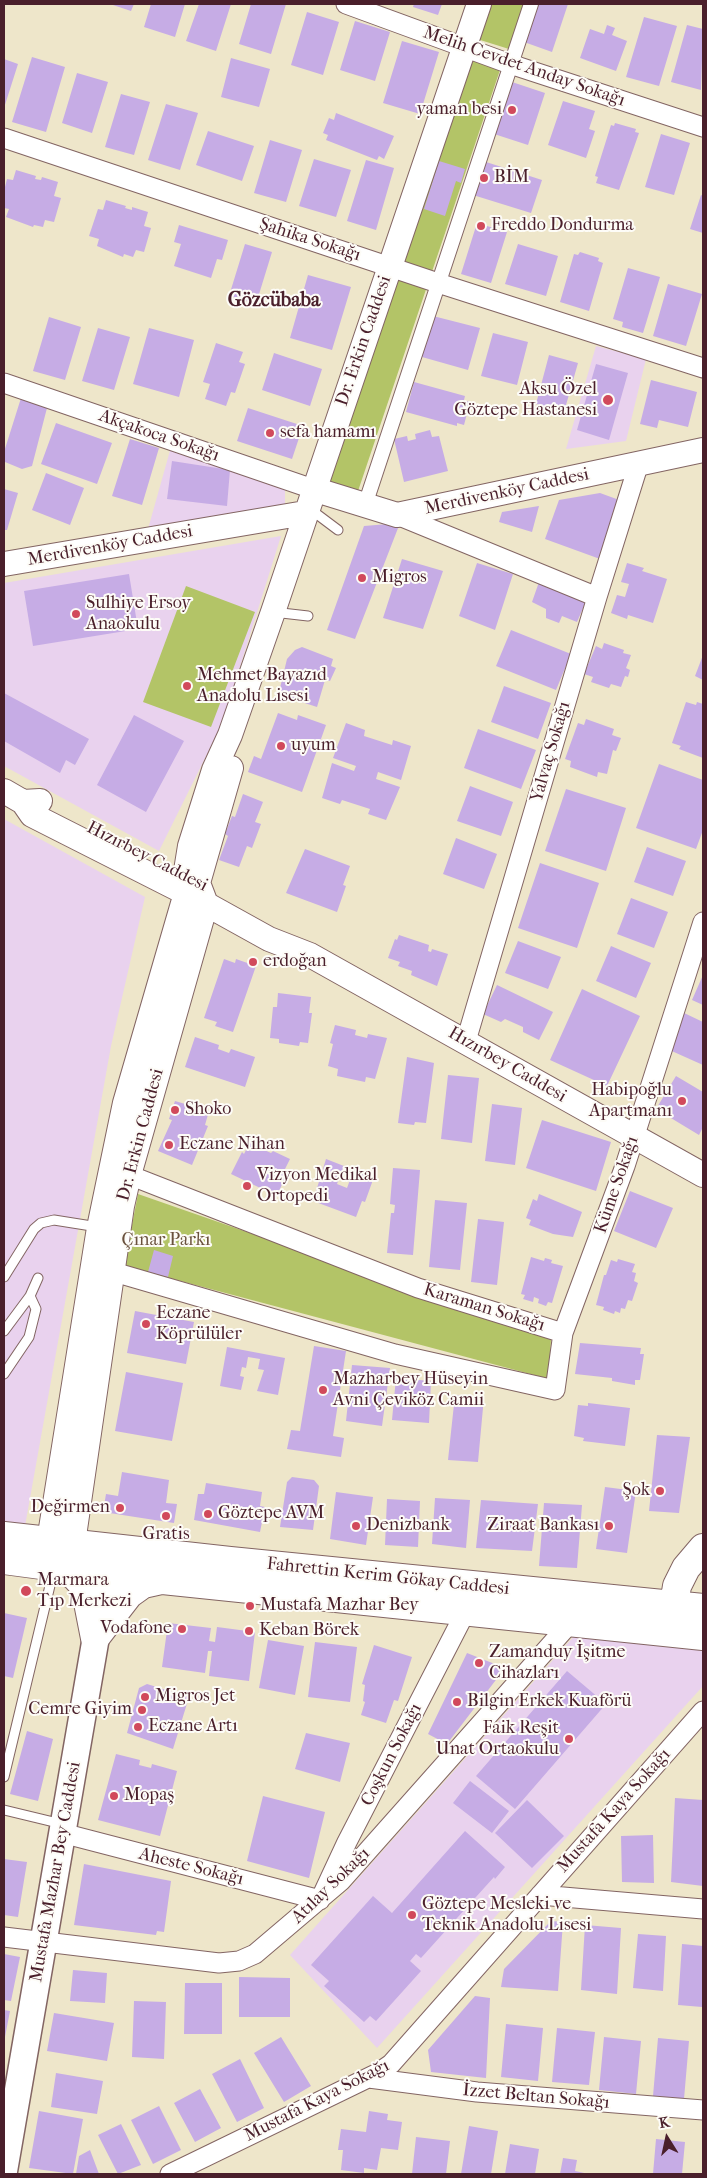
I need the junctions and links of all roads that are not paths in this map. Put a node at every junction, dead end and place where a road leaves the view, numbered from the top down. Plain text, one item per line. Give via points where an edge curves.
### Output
1 (346, 4) edge
2 (479, 4) edge
3 (531, 4) edge
4 (464, 47) junction
5 (510, 64) junction
6 (703, 128) edge
7 (4, 138) edge
8 (389, 266) junction
9 (438, 283) junction
10 (703, 368) edge
11 (4, 383) edge
12 (703, 450) edge
13 (639, 464) junction
14 (365, 505) junction
15 (307, 509) junction
16 (397, 515) junction
17 (338, 530) dead end
18 (4, 564) edge
19 (4, 576) edge
20 (597, 597) junction
21 (273, 612) junction
22 (308, 616) dead end
23 (22, 798) edge
24 (194, 889) junction
25 (703, 922) edge
26 (310, 955) junction
27 (466, 1041) junction
28 (634, 1138) junction
29 (129, 1175) junction
30 (703, 1175) edge
31 (109, 1229) junction
32 (103, 1269) junction
33 (4, 1277) edge
34 (38, 1278) dead end
35 (30, 1296) junction
36 (4, 1331) edge
37 (563, 1333) junction
38 (4, 1374) edge
39 (4, 1536) edge
40 (703, 1547) edge
41 (55, 1554) junction
42 (4, 1560) edge
43 (107, 1573) junction
44 (165, 1580) junction
45 (633, 1601) junction
46 (674, 1605) junction
47 (703, 1608) edge
48 (466, 1611) junction
49 (572, 1622) junction
50 (703, 1636) edge
51 (95, 1638) junction
52 (703, 1711) edge
53 (4, 1777) edge
54 (4, 1810) edge
55 (63, 1829) junction
56 (540, 1895) junction
57 (320, 1900) junction
58 (703, 1909) edge
59 (4, 1937) edge
60 (44, 1942) junction
61 (370, 2078) junction
62 (703, 2110) edge
63 (4, 2172) edge
64 (170, 2174) edge

1 - 4 street, Melih Cevdet Anday Sokağı
2 - 4 street, Dr. Erkin Caddesi
3 - 5 street
4 - 5 street, Melih Cevdet Anday Sokağı
4 - 8 street, Dr. Erkin Caddesi
5 - 6 street, Melih Cevdet Anday Sokağı
5 - 9 street
7 - 8 street, Şahika Sokağı
8 - 9 street, Şahika Sokağı
8 - 15 street, Dr. Erkin Caddesi
9 - 10 street, Şahika Sokağı
9 - 14 street
11 - 15 street, Akçakoca Sokağı
12 - 13 street, Merdivenköy Caddesi
13 - 16 street, Merdivenköy Caddesi
13 - 20 street, Yalvaç Sokağı
14 - 15 street, Merdivenköy Caddesi
14 - 16 street, Merdivenköy Caddesi
15 - 17 lane
15 - 18 street, Merdivenköy Caddesi
15 - 19 street
15 - 21 street, Dr. Erkin Caddesi
16 - 20 street
20 - 27 street, Yalvaç Sokağı
21 - 22 lane
21 - 24 street, Dr. Erkin Caddesi via 190,846
23 - 24 street, Hızırbey Caddesi
24 - 26 street, Hızırbey Caddesi via 268,939
24 - 26 street, Hızırbey Caddesi via 277,927
24 - 29 street, Dr. Erkin Caddesi
24 - 31 street, Dr. Erkin Caddesi via 126,1103
25 - 28 street, Küme Sokağı
26 - 27 street, Hızırbey Caddesi
27 - 28 street, Hızırbey Caddesi
28 - 30 street, Hızırbey Caddesi
28 - 37 street, Küme Sokağı
29 - 31 street, Dr. Erkin Caddesi
29 - 37 street, Karaman Sokağı via 418,1288
31 - 32 street, Dr. Erkin Caddesi
31 - 33 lane via 54,1220 42,1223 34,1229
32 - 37 street, Karaman Sokağı via 395,1354 555,1390
32 - 41 street, Dr. Erkin Caddesi
34 - 35 lane
35 - 36 lane
35 - 38 lane via 36,1309 29,1337
39 - 41 main road, Fahrettin Kerim Gökay Caddesi
40 - 45 main road
40 - 46 main road via 680,1577
41 - 42 main road, Fahrettin Kerim Gökay Caddesi
41 - 43 main road, Fahrettin Kerim Gökay Caddesi
41 - 45 main road, Fahrettin Kerim Gökay Caddesi
41 - 51 main road via 84,1584
41 - 53 lane
43 - 44 main road, Fahrettin Kerim Gökay Caddesi
43 - 51 main road, Mustafa Mazhar Bey Caddesi
44 - 48 main road, Fahrettin Kerim Gökay Caddesi
44 - 51 main road via 143,1584 129,1594
45 - 46 main road, Fahrettin Kerim Gökay Caddesi
46 - 47 main road, Fahrettin Kerim Gökay Caddesi
46 - 50 main road
48 - 49 main road, Fahrettin Kerim Gökay Caddesi
48 - 57 street, Coşkun Sokağı
49 - 50 main road, Fahrettin Kerim Gökay Caddesi
49 - 57 street, Atılay Sokağı via 341,1881
51 - 55 main road, Mustafa Mazhar Bey Caddesi
52 - 56 street, Mustafa Kaya Sokağı
54 - 55 lane
55 - 57 street, Aheste Sokağı
55 - 60 main road, Mustafa Mazhar Bey Caddesi
56 - 58 street
56 - 61 street, Mustafa Kaya Sokağı via 397,2059
57 - 60 street, Atılay Sokağı via 260,1951 234,1962 210,1962
59 - 60 street, Atılay Sokağı
60 - 63 main road, Mustafa Mazhar Bey Caddesi
61 - 62 street, İzzet Beltan Sokağı via 477,2092
61 - 64 street, Mustafa Kaya Sokağı

